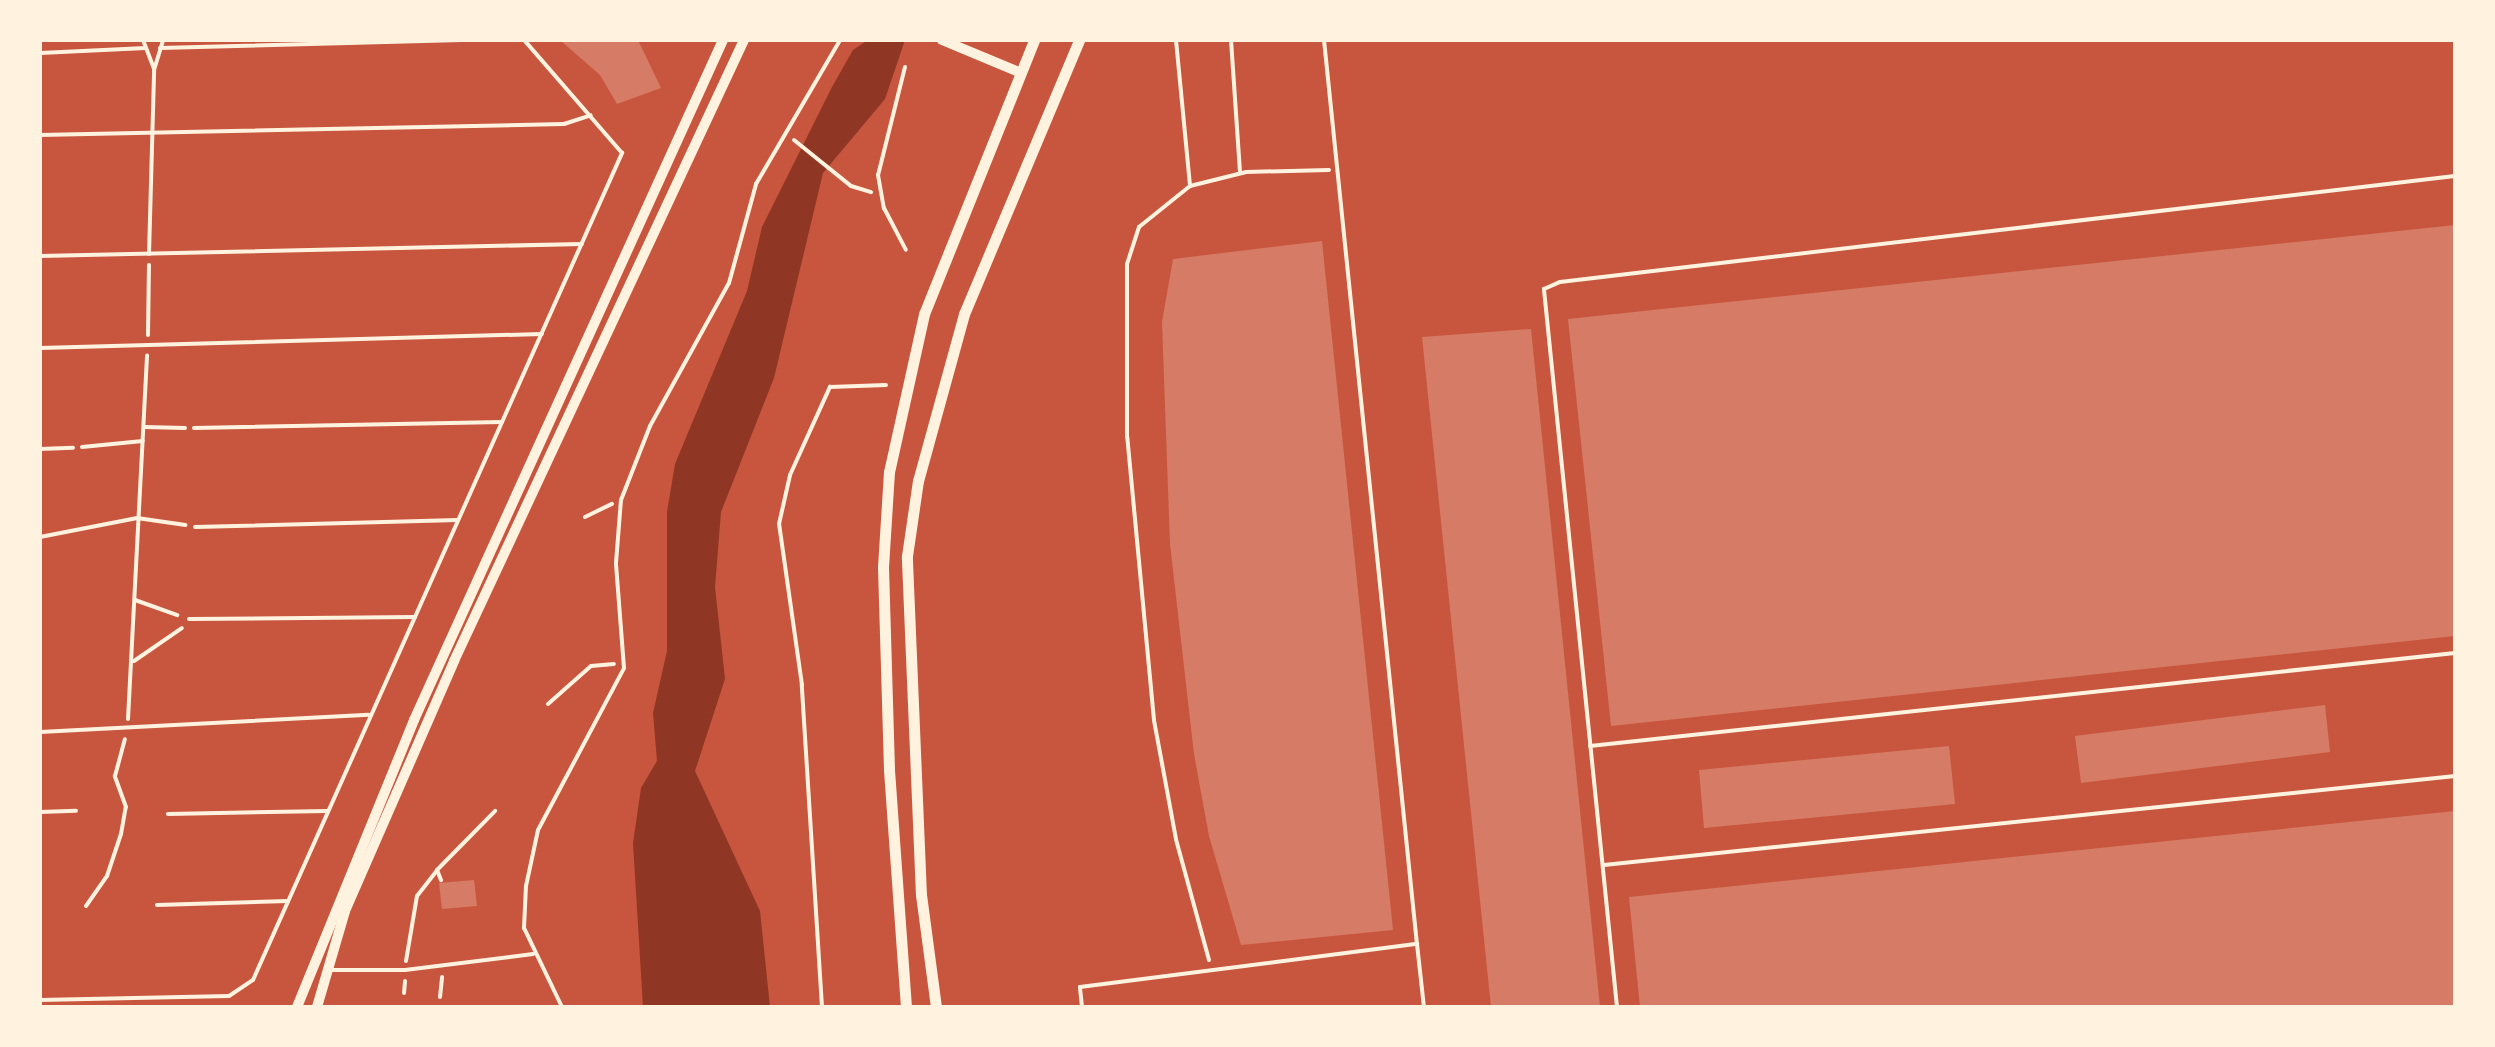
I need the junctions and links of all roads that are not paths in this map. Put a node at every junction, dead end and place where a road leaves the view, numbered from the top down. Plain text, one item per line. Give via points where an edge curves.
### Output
1 (143, 40) edge
2 (163, 40) edge
3 (471, 40) edge
4 (524, 40) edge
5 (723, 40) edge
6 (744, 40) edge
7 (840, 40) edge
8 (942, 40) edge
9 (1034, 40) edge
10 (1080, 40) edge
11 (1324, 40) edge
12 (146, 48) junction
13 (160, 48) junction
14 (40, 53) edge
15 (905, 68) dead end
16 (154, 70) junction
17 (1019, 72) junction
18 (591, 115) junction
19 (152, 133) junction
20 (40, 135) edge
21 (2455, 176) edge
22 (582, 244) junction
23 (906, 250) dead end
24 (149, 254) junction
25 (40, 256) edge
26 (542, 334) junction
27 (40, 348) edge
28 (886, 385) dead end
29 (502, 422) junction
30 (194, 428) road end
31 (72, 448) road end
32 (40, 449) edge
33 (458, 520) junction
34 (195, 526) road end
35 (415, 617) junction
36 (190, 619) road end
37 (2455, 653) edge
38 (369, 715) junction
39 (40, 732) edge
40 (1590, 746) junction
41 (2455, 776) edge
42 (328, 810) junction
43 (76, 811) dead end
44 (40, 812) edge
45 (168, 814) dead end
46 (1604, 866) junction
47 (288, 900) junction
48 (157, 906) dead end
49 (1417, 944) junction
50 (532, 954) junction
51 (328, 970) junction
52 (40, 1000) edge
53 (297, 1007) edge
54 (316, 1007) edge
55 (562, 1007) edge
56 (822, 1007) edge
57 (906, 1007) edge
58 (936, 1007) edge
59 (1082, 1007) edge
60 (1424, 1007) edge
61 (1617, 1007) edge

1 - 12 lane
2 - 13 lane
3 - 13 lane
4 - 18 lane
5 - 53 street via 414,720
6 - 51 street via 454,661 345,911
7 - 50 lane via 756,184 729,283 650,426 621,500 616,563 625,665 598,728 538,830 524,928
8 - 17 street
9 - 17 main road
10 - 58 main road via 964,314 910,538 906,600 921,895
11 - 49 lane
12 - 14 lane
12 - 16 lane
13 - 16 lane
15 - 23 lane via 882,149 880,190
16 - 19 lane
17 - 57 main road via 924,314 889,472 883,567 888,769
18 - 19 lane via 564,124
18 - 22 lane via 622,154
19 - 20 lane
19 - 24 lane
21 - 40 lane via 1548,286 1541,301
22 - 24 lane
22 - 26 lane
24 - 25 lane
26 - 27 lane
26 - 29 lane
28 - 56 lane via 830,387 790,474 779,524 802,685
29 - 30 lane
29 - 33 lane
31 - 32 lane
33 - 34 lane
33 - 35 lane
35 - 36 lane
35 - 38 lane
37 - 40 lane
38 - 39 lane
38 - 42 lane
40 - 46 lane
41 - 46 lane
42 - 45 lane
42 - 47 lane
43 - 44 lane
46 - 61 lane
47 - 48 lane
47 - 52 lane via 254,980 229,996
49 - 59 lane via 1080,987
49 - 60 lane
50 - 51 lane via 405,970
50 - 55 lane
51 - 54 street

